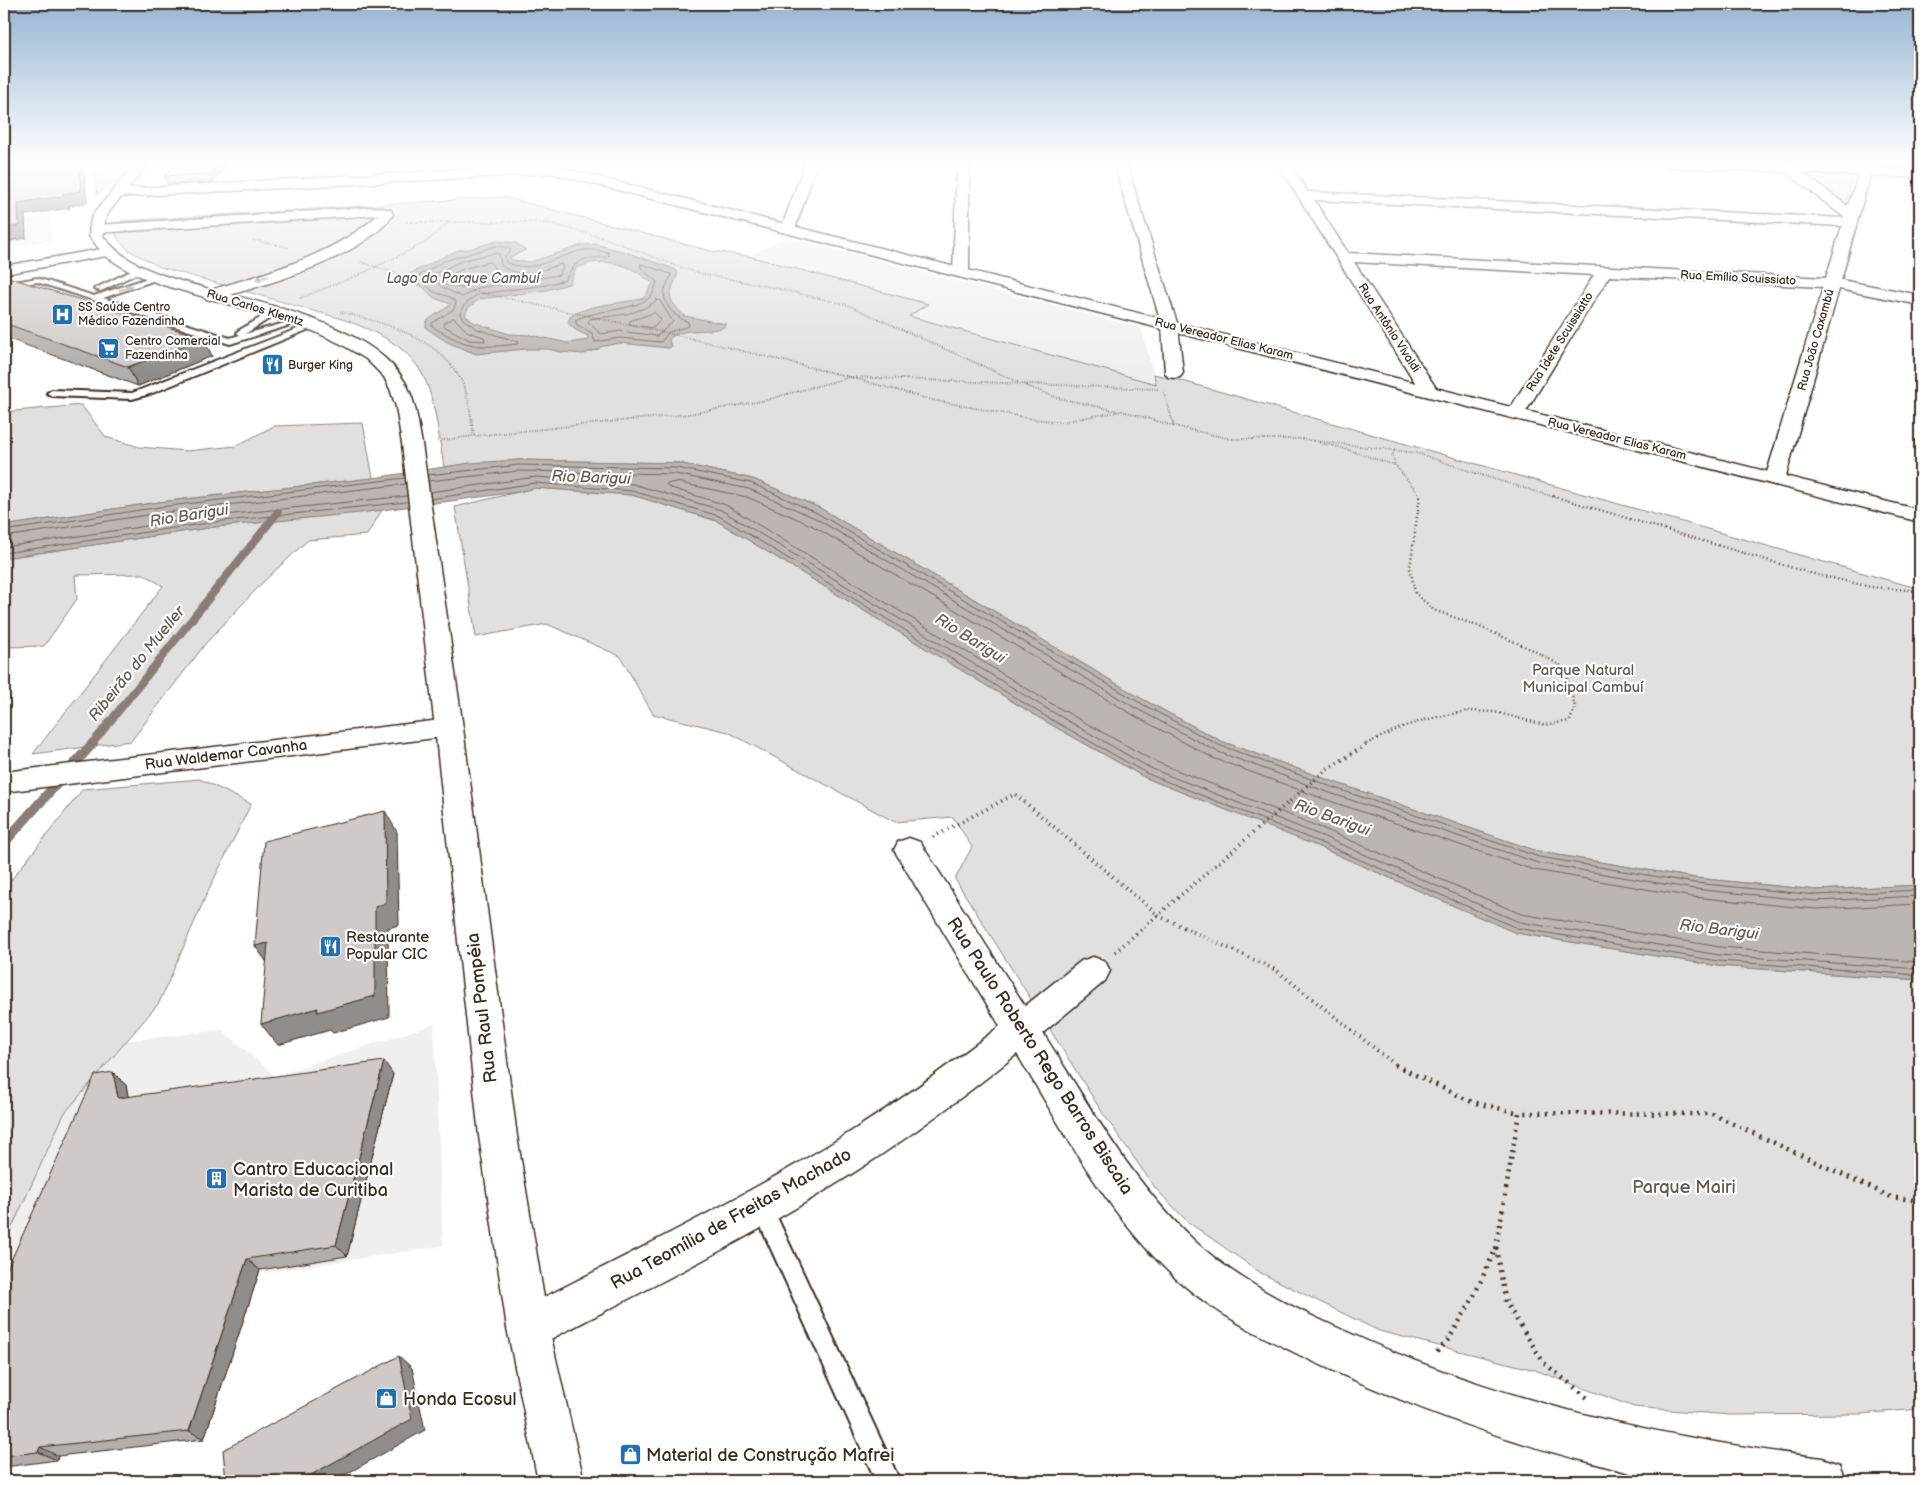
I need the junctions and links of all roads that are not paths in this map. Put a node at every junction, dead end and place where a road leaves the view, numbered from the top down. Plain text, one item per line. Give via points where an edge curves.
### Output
1 (96, 232) edge
2 (364, 232) edge
3 (801, 232) edge
4 (962, 232) edge
5 (1141, 232) edge
6 (1327, 232) edge
7 (1848, 232) edge
8 (107, 252) junction
9 (1344, 258) junction
10 (4, 270) edge
11 (138, 271) junction
12 (1604, 271) junction
13 (961, 273) junction
14 (157, 278) junction
15 (1833, 283) junction
16 (4, 286) edge
17 (84, 295) junction
18 (210, 295) junction
19 (95, 298) junction
20 (1920, 300) edge
21 (272, 313) junction
22 (306, 324) junction
23 (1170, 326) junction
24 (230, 341) junction
25 (1174, 372) dead end
26 (1429, 392) junction
27 (52, 393) dead end
28 (1516, 413) junction
29 (1776, 479) junction
30 (1920, 516) edge
31 (423, 533) joint
32 (449, 728) junction
33 (4, 782) edge
34 (909, 850) road end
35 (1093, 971) road end
36 (1021, 1030) junction
37 (762, 1206) junction
38 (528, 1328) junction
39 (561, 1481) edge
40 (888, 1481) edge
41 (1822, 1481) edge

1 - 8 street, Rua Carlos Klemtz
2 -> 18 street via 326,255
3 - 13 street, Rua Vereador Elias Karam
4 - 13 street
5 - 23 street
6 - 9 street, Rua Antônio Vivaldi
7 - 15 street, Rua João Caxambú
8 - 10 street
8 - 11 street, Rua Carlos Klemtz
9 - 12 street, Rua Emílio Scuissiato
9 - 26 street, Rua Antônio Vivaldi
11 - 14 street, Rua Carlos Klemtz
11 - 17 lane
12 - 15 street, Rua Emílio Scuissiato
12 - 28 street, Rua Idete Scuissiatto
13 - 23 street, Rua Vereador Elias Karam
14 - 18 street, Rua Carlos Klemtz
19 -> 14 lane
15 - 20 street, Rua Emílio Scuissiato
15 - 29 street, Rua João Caxambú
16 - 17 lane via 37,280
17 - 19 lane
18 - 21 street, Rua Carlos Klemtz
19 - 24 lane
21 - 22 street, Rua Carlos Klemtz
21 - 24 lane
22 - 24 lane
22 - 27 lane via 147,392 132,396
22 - 31 street, Rua Carlos Klemtz via 360,347 390,372 404,401
23 - 25 street
23 - 26 street, Rua Vereador Elias Karam
26 - 28 street, Rua Vereador Elias Karam
28 - 29 street, Rua Vereador Elias Karam
29 - 30 street, Rua Vereador Elias Karam
31 - 32 street, Rua Raul Pompéia
32 - 33 street, Rua Waldemar Cavanha
32 - 38 street, Rua Raul Pompéia via 497,1126
34 - 36 street, Rua Paulo Roberto Rego Barros Biscaia
35 - 36 street, Rua Teomília de Freitas Machado
36 - 37 street, Rua Teomília de Freitas Machado via 900,1121
36 - 41 street, Rua Paulo Roberto Rego Barros Biscaia via 1126,1192 1161,1236 1196,1269 1230,1294 1339,1352 1492,1411 1662,1456 1752,1474
37 - 38 street, Rua Teomília de Freitas Machado
37 - 40 lane
38 - 39 street, Rua Raul Pompéia

